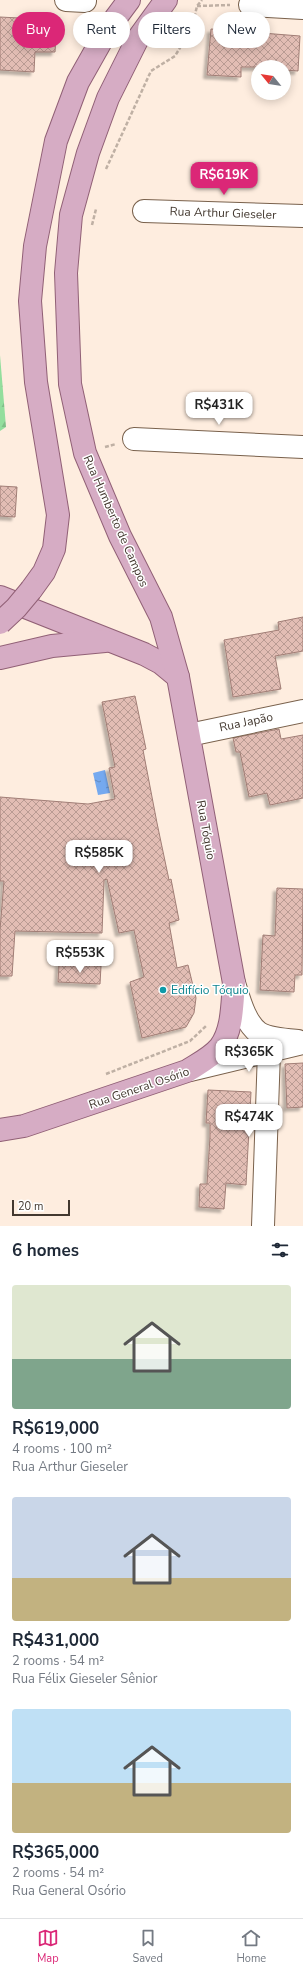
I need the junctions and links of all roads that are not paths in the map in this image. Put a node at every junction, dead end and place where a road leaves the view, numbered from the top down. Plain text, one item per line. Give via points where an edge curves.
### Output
1 (129, 0) edge
2 (166, 0) edge
3 (250, 5) road end
4 (303, 8) edge
5 (144, 211) dead end
6 (303, 216) edge
7 (134, 439) dead end
8 (303, 447) edge
9 (0, 597) edge
10 (0, 623) edge
11 (108, 641) junction
12 (0, 658) edge
13 (178, 677) junction
14 (303, 711) edge
15 (189, 735) junction
16 (234, 983) junction
17 (303, 1043) edge
18 (269, 1051) junction
19 (187, 1071) junction
20 (0, 1130) edge
21 (263, 1226) edge

1 - 10 main road, bridge via 109,27 78,82 56,141 34,246 30,301 36,382 58,515 54,549 44,572 16,608
2 - 13 main road, Rua Humberto de Campos via 137,40 108,98 88,153 72,215 66,273 70,384 85,453 120,536 160,617
3 - 4 street
5 - 6 street, Rua Arthur Gieseler
7 - 8 street
9 - 11 main road
11 - 12 main road via 52,646
11 - 13 main road via 144,654 161,663
13 - 15 main road, Rua Tóquio
14 - 15 street, Rua Japão
15 - 16 main road, Rua Tóquio
16 - 17 street, Rua Tóquio via 247,1016 259,1033
16 - 19 main road, Rua Tóquio via 227,1035 220,1047
17 - 18 street, Rua General Osório
18 - 19 street, Rua General Osório
18 - 21 street
19 - 20 main road, Rua General Osório via 24,1126

